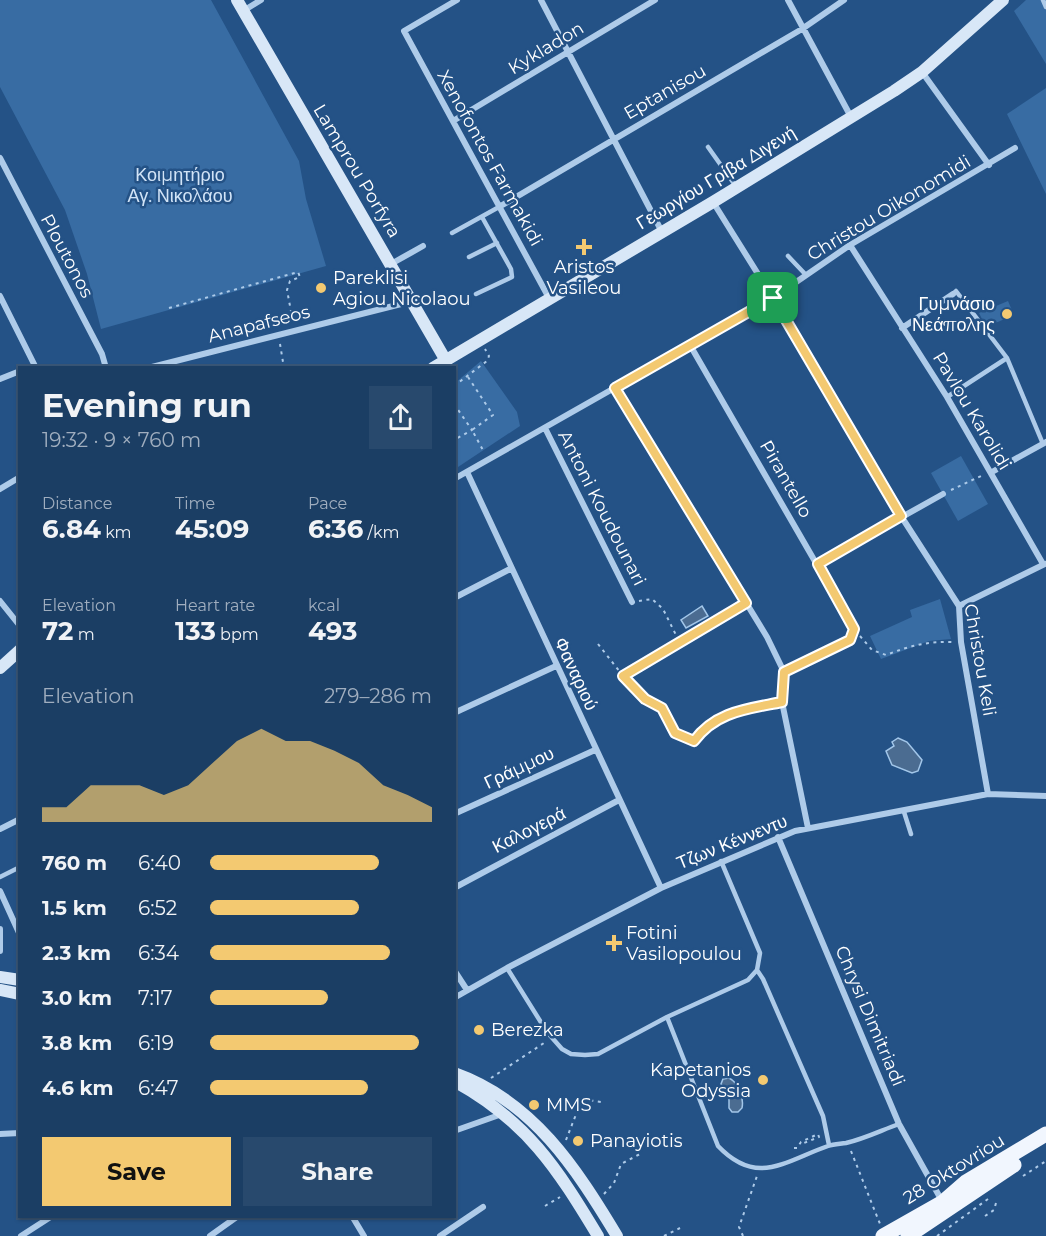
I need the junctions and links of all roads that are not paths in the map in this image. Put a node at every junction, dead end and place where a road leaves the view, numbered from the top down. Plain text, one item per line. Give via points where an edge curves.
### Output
1 (261, 0) edge
2 (457, 0) edge
3 (541, 0) edge
4 (655, 0) edge
5 (788, 0) edge
6 (844, 0) edge
7 (1003, 0) edge
8 (1042, 0) edge
9 (240, 6) edge
10 (1046, 7) edge
11 (802, 29) junction
12 (566, 53) junction
13 (922, 72) junction
14 (851, 117) junction
15 (453, 121) junction
16 (613, 140) junction
17 (708, 147) dead end
18 (1015, 148) dead end
19 (0, 159) edge
20 (989, 165) junction
21 (737, 188) junction
22 (713, 202) junction
23 (499, 207) junction
24 (482, 217) junction
25 (662, 232) junction
26 (452, 233) dead end
27 (497, 243) junction
28 (850, 245) junction
29 (423, 246) dead end
30 (788, 256) dead end
31 (469, 257) dead end
32 (391, 264) junction
33 (806, 275) junction
34 (476, 294) dead end
35 (952, 294) joint
36 (0, 296) edge
37 (549, 298) junction
38 (773, 298) junction
39 (413, 301) junction
40 (902, 328) junction
41 (690, 345) junction
42 (1007, 358) junction
43 (445, 359) junction
44 (32, 366) edge
45 (105, 366) edge
46 (156, 366) edge
47 (436, 366) edge
48 (18, 372) edge
49 (0, 379) edge
50 (615, 388) junction
51 (947, 397) junction
52 (544, 428) junction
53 (1044, 443) edge
54 (467, 472) junction
55 (992, 472) junction
56 (18, 478) edge
57 (456, 478) edge
58 (0, 489) edge
59 (943, 494) road end
60 (901, 516) junction
61 (818, 564) junction
62 (1045, 564) edge
63 (510, 569) junction
64 (456, 597) edge
65 (0, 601) edge
66 (632, 602) road end
67 (959, 606) junction
68 (18, 624) edge
69 (18, 652) edge
70 (556, 666) junction
71 (0, 668) edge
72 (784, 672) junction
73 (456, 712) edge
74 (595, 750) junction
75 (988, 794) junction
76 (1046, 796) edge
77 (619, 800) junction
78 (904, 812) junction
79 (456, 813) edge
80 (18, 820) edge
81 (808, 828) junction
82 (0, 829) edge
83 (911, 834) dead end
84 (778, 837) junction
85 (721, 861) junction
86 (18, 868) edge
87 (0, 877) edge
88 (456, 887) edge
89 (661, 888) junction
90 (0, 891) edge
91 (0, 928) edge
92 (18, 931) edge
93 (0, 951) edge
94 (507, 968) junction
95 (757, 970) junction
96 (456, 973) edge
97 (0, 977) edge
98 (18, 980) edge
99 (0, 990) edge
100 (467, 990) junction
101 (18, 994) edge
102 (456, 997) edge
103 (667, 1017) junction
104 (456, 1074) edge
105 (456, 1082) edge
106 (505, 1113) junction
107 (899, 1124) junction
108 (456, 1130) edge
109 (18, 1133) edge
110 (0, 1134) edge
111 (1046, 1134) edge
112 (1046, 1143) edge
113 (830, 1145) junction
114 (943, 1202) junction
115 (483, 1207) dead end
116 (48, 1218) edge
117 (235, 1218) edge
118 (353, 1218) edge
119 (882, 1233) edge
120 (21, 1236) edge
121 (210, 1236) edge
122 (364, 1236) edge
123 (440, 1236) edge
124 (598, 1236) edge
125 (617, 1236) edge
126 (908, 1236) edge

1 - 9 street
2 - 15 street, Xenofontos Farmakidi via 404,32
3 - 12 street
4 - 12 street, Kykladon
5 - 11 street
6 - 11 street, Eptanisou
7 - 13 main road, Γεωργίου Γρίβα Διγενή
8 - 10 lane
9 - 32 main road, Lamprou Porfyra
11 - 14 street
11 - 16 street, Eptanisou
12 - 15 street, Kykladon
12 - 16 street
13 - 14 main road, Γεωργίου Γρίβα Διγενή
13 - 20 street
14 - 21 main road, Γεωργίου Γρίβα Διγενή
15 - 23 street, Xenofontos Farmakidi
16 - 23 street, Eptanisou
16 - 25 street
17 - 21 lane
18 - 20 street, Christou Oikonomidi
19 - 45 street, Ploutonos
20 - 28 street, Christou Oikonomidi
21 - 22 main road, Γεωργίου Γρίβα Διγενή
22 - 25 main road, Γεωργίου Γρίβα Διγενή
22 - 38 street, Christou Keli
23 - 24 lane
23 - 37 street, Xenofontos Farmakidi
24 - 26 lane
24 - 27 lane
25 - 37 main road, Γεωργίου Γρίβα Διγενή
27 - 31 lane
27 - 34 lane via 512,269 512,277
28 - 33 street, Christou Oikonomidi
28 - 40 street, Pavlou Karolidi
29 - 32 street
30 - 33 lane
32 - 39 main road, Lamprou Porfyra
33 - 38 street, Christou Oikonomidi
35 - 40 street
35 - 42 lane via 956,291
36 - 44 street
37 - 43 main road, Γεωργίου Γρίβα Διγενή
38 - 41 street, Christou Oikonomidi
38 - 60 street, Christou Keli
39 - 43 main road, Lamprou Porfyra
39 - 46 street, Anapafseos
40 - 51 street, Pavlou Karolidi
41 - 50 street, Christou Oikonomidi
41 - 61 street, Pirantello
42 - 51 lane
42 - 53 lane
43 - 47 main road, Γεωργίου Γρίβα Διγενή
48 - 49 street
50 - 52 street, Christou Oikonomidi
50 - 72 street
51 - 55 street, Pavlou Karolidi
52 - 54 street, Christou Oikonomidi
52 - 66 street, Antoni Koudounari
53 - 55 street
54 - 57 street, Christou Oikonomidi
54 - 63 street, Φαναριού
55 - 62 street, Pavlou Karolidi
56 - 58 street
59 - 60 street
60 - 61 street
60 - 67 street, Christou Keli
61 - 72 street, Pirantello via 854,629 850,640
62 - 67 street
63 - 64 street
63 - 70 street, Φαναριού
65 - 68 street
67 - 75 street, Christou Keli
69 - 71 main road
70 - 73 street
70 - 74 street, Φαναριού
72 - 81 street via 782,702
74 - 77 street, Φαναριού
74 - 79 street, Γράμμου
75 - 76 street, Τζων Κέννεντυ
75 - 78 street, Τζων Κέννεντυ
77 - 88 street, Καλογερά
77 - 89 street, Φαναριού
78 - 81 street, Τζων Κέννεντυ
78 - 83 lane
80 - 82 street
81 - 84 street, Τζων Κέννεντυ
84 - 85 street, Τζων Κέννεντυ
84 - 107 street, Chrysi Dimitriadi
85 - 89 street, Τζων Κέννεντυ
85 - 95 lane via 756,939 760,953
86 - 87 lane
89 - 94 street, Τζων Κέννεντυ
90 - 92 street
91 - 93 street
94 - 100 street, Τζων Κέννεντυ
94 - 103 lane via 552,1038 571,1054 598,1054
95 - 103 lane via 748,980
95 - 113 lane via 823,1116
96 - 100 street
97 - 98 main road
99 - 101 main road
100 - 102 street, Τζων Κέννεντυ
103 - 113 lane via 708,1124 728,1157 757,1170 789,1164
104 - 125 main road via 488,1087 512,1103 546,1134 584,1182
105 - 106 main road
106 - 108 street
106 - 124 main road via 537,1144
107 - 113 lane via 847,1143
107 - 114 street, Chrysi Dimitriadi
109 - 110 street
111 - 114 main road, 28 Oktovriou via 966,1182
112 - 126 main road, 28 Oktovriou
114 - 119 main road, 28 Oktovriou
115 - 123 street
116 - 120 street
117 - 121 street
118 - 122 street

